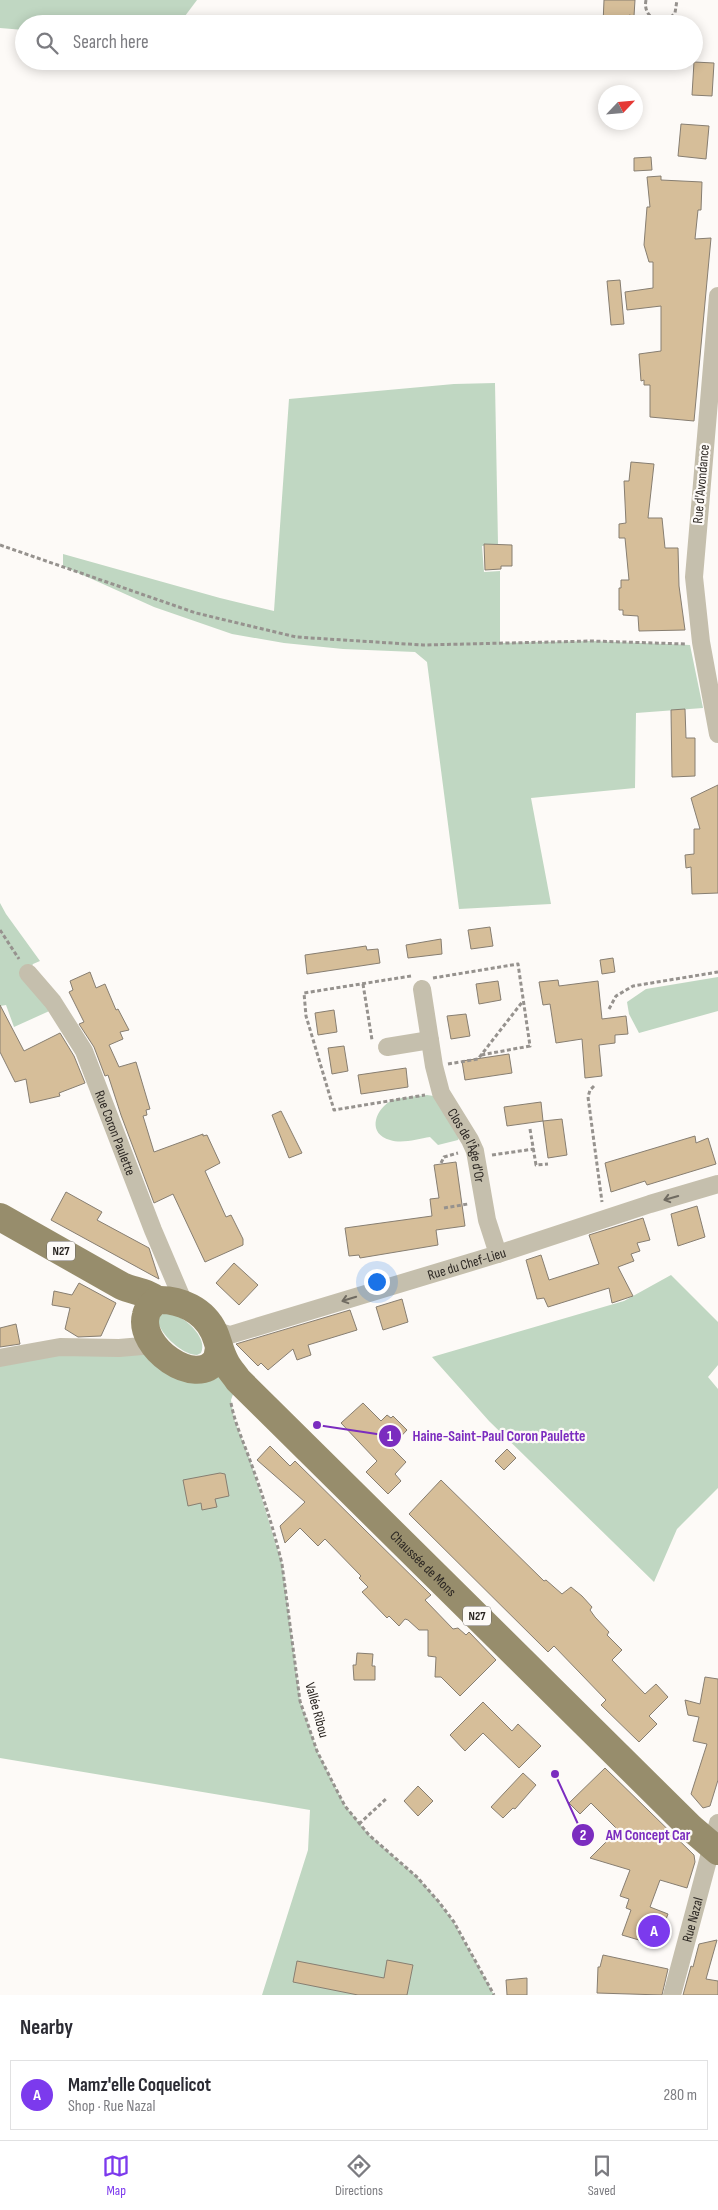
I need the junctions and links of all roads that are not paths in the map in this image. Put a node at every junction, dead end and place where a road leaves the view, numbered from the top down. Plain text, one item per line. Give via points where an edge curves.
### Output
1 (718, 296) edge
2 (718, 734) edge
3 (28, 972) road end
4 (425, 979) road end
5 (430, 1040) junction
6 (387, 1047) road end
7 (718, 1184) edge
8 (0, 1217) edge
9 (498, 1254) junction
10 (184, 1303) junction
11 (151, 1307) junction
12 (154, 1345) junction
13 (213, 1349) junction
14 (0, 1358) edge
15 (716, 1840) edge
16 (672, 1995) edge

1 - 2 street, Rue d'Avondance via 694,577 701,642
3 - 10 street, Rue Coron Paulette via 53,1002 84,1052
4 - 5 street, Clos de l'Âge d'Or
5 - 6 street
5 - 9 street, Clos de l'Âge d'Or via 441,1093 470,1140 476,1158 487,1220
7 -> 9 street, Rue du Chef-Lieu
8 - 11 main road, N27 via 122,1286 150,1294
9 -> 13 street, Rue du Chef-Lieu via 230,1335
10 - 11 main road, N27 via 169,1299
10 - 13 main road, N27 via 199,1313
11 - 12 main road via 145,1326
12 - 13 main road via 176,1365 195,1369
12 - 14 street via 60,1347
13 - 15 main road, Chaussée de Mons / N27 via 238,1380 691,1828
15 - 16 street, Rue Nazal

